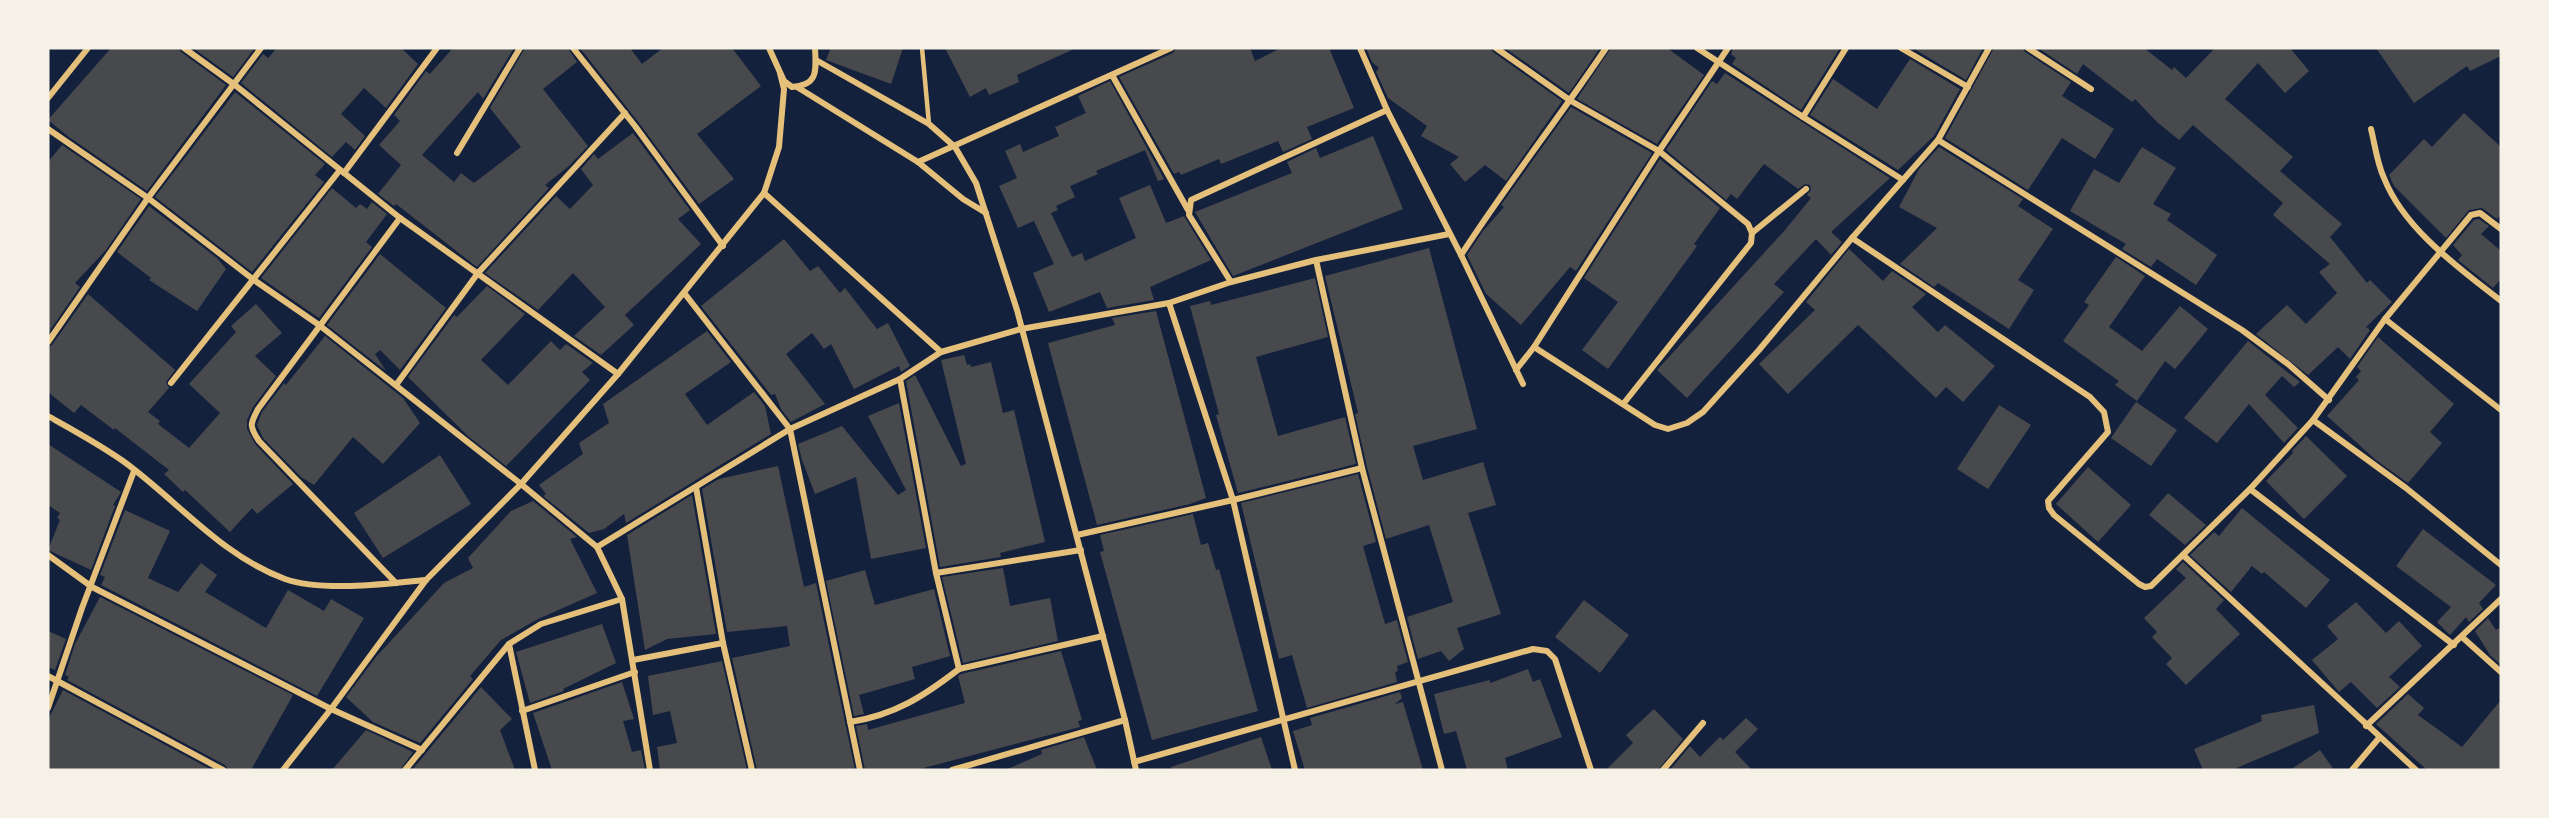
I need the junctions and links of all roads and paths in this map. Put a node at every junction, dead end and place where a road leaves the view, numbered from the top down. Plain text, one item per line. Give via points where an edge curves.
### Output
1 (88, 48) edge
2 (184, 48) edge
3 (261, 48) edge
4 (436, 48) edge
5 (520, 48) edge
6 (573, 48) edge
7 (769, 48) edge
8 (815, 48) edge
9 (922, 48) edge
10 (1171, 48) edge
11 (1360, 48) edge
12 (1496, 48) edge
13 (1605, 48) edge
14 (1697, 48) edge
15 (1728, 48) edge
16 (1846, 48) edge
17 (1900, 48) edge
18 (1989, 48) edge
19 (2028, 48) edge
20 (816, 60) junction
21 (1719, 62) junction
22 (1112, 75) junction
23 (234, 85) junction
24 (786, 87) junction
25 (797, 87) junction
26 (1968, 87) junction
27 (2091, 89) dead end
28 (48, 98) edge
29 (1571, 100) junction
30 (1387, 110) junction
31 (625, 113) junction
32 (1803, 117) junction
33 (929, 124) junction
34 (48, 129) edge
35 (2371, 129) dead end
36 (1938, 140) junction
37 (955, 147) junction
38 (1659, 151) junction
39 (457, 153) dead end
40 (918, 162) junction
41 (342, 172) junction
42 (1903, 180) junction
43 (1806, 189) dead end
44 (765, 193) junction
45 (148, 198) junction
46 (1188, 210) junction
47 (986, 213) junction
48 (400, 218) junction
49 (2501, 229) edge
50 (1752, 233) junction
51 (1449, 234) junction
52 (1852, 238) junction
53 (723, 246) junction
54 (2439, 252) junction
55 (1461, 255) junction
56 (1316, 260) junction
57 (478, 273) junction
58 (254, 280) junction
59 (1231, 282) junction
60 (685, 294) junction
61 (2501, 301) edge
62 (1169, 303) junction
63 (2385, 319) junction
64 (319, 325) junction
65 (1021, 329) junction
66 (48, 342) edge
67 (1534, 347) junction
68 (941, 352) junction
69 (1516, 370) junction
70 (618, 374) junction
71 (900, 379) junction
72 (171, 383) dead end
73 (1523, 384) dead end
74 (396, 385) junction
75 (2329, 400) junction
76 (1624, 403) junction
77 (2501, 410) edge
78 (48, 416) edge
79 (2313, 420) junction
80 (790, 429) junction
81 (1362, 468) junction
82 (134, 471) junction
83 (521, 484) junction
84 (696, 487) junction
85 (2250, 489) junction
86 (1233, 500) junction
87 (1077, 535) junction
88 (597, 547) junction
89 (1081, 550) junction
90 (48, 555) edge
91 (2183, 555) junction
92 (2501, 565) edge
93 (936, 573) junction
94 (426, 580) junction
95 (396, 583) junction
96 (92, 587) junction
97 (622, 599) junction
98 (2501, 599) edge
99 (1103, 636) junction
100 (2462, 637) junction
101 (723, 643) junction
102 (509, 644) junction
103 (2454, 645) junction
104 (633, 660) junction
105 (959, 669) junction
106 (635, 672) junction
107 (2501, 672) edge
108 (48, 676) edge
109 (58, 681) junction
110 (1417, 681) junction
111 (48, 708) edge
112 (331, 709) junction
113 (522, 711) junction
114 (1282, 718) junction
115 (1125, 720) junction
116 (850, 722) junction
117 (1703, 723) dead end
118 (2366, 726) junction
119 (2379, 738) junction
120 (422, 750) junction
121 (1134, 762) junction
122 (223, 770) edge
123 (283, 770) edge
124 (405, 770) edge
125 (536, 770) edge
126 (650, 770) edge
127 (752, 770) edge
128 (860, 770) edge
129 (952, 770) edge
130 (1136, 770) edge
131 (1295, 770) edge
132 (1442, 770) edge
133 (1591, 770) edge
134 (1663, 770) edge
135 (2352, 770) edge
136 (2416, 770) edge

1 - 28 street
2 - 23 street
3 - 23 street
4 - 41 street
5 - 39 street
6 - 31 street
7 - 24 street
8 - 20 street
9 - 33 lane
10 - 22 street
11 - 30 street
12 - 29 street
13 - 29 street
14 - 21 street
15 - 21 street
16 - 32 street
17 - 26 street
18 - 26 street
19 - 27 street
20 - 25 street via 813,80
20 - 33 street
21 - 32 street
21 - 38 street
22 - 37 street
22 - 46 street
23 - 41 street
23 - 45 street
24 - 25 street
24 - 44 street via 779,147
25 - 40 street
26 - 36 street
29 - 38 street
29 - 55 street
30 - 46 street via 1195,196
30 - 51 street
31 - 53 street
31 - 57 street
32 - 42 street
33 - 37 street
34 - 45 street
35 - 54 street via 2393,197
36 - 42 street
36 - 75 street via 2242,330
37 - 40 street
37 - 47 street via 976,183
38 - 50 street via 1748,224
38 - 67 street
40 - 47 street
41 - 48 street
41 - 58 street
42 - 52 street
43 - 50 street
44 - 53 street
44 - 68 street
45 - 58 street
45 - 66 street
46 - 59 street
47 - 65 street
48 - 57 street
48 - 64 street
49 - 54 street via 2475,213
50 - 76 street via 1751,243
51 - 55 street
51 - 56 street
52 - 76 street via 1703,412 1668,429 1655,425
52 - 91 street via 2090,397 2104,412 2108,432 2048,501 2054,515 2145,587 2151,586
53 - 60 street
54 - 61 street
54 - 63 street
55 - 69 street
56 - 59 street
56 - 81 street
57 - 70 street
57 - 74 street
58 - 64 street
58 - 72 street
59 - 62 street
60 - 70 street
60 - 80 street
62 - 65 street
62 - 86 street
63 - 75 street
63 - 77 street
64 - 74 street
64 - 95 street via 258,409 251,422 252,430 290,475
65 - 68 street
65 - 87 street
67 - 69 street
67 - 76 street
68 - 71 street
69 - 73 street
70 - 83 street
71 - 80 street
71 - 93 street
74 - 83 street
75 - 79 street
78 - 82 street
79 - 85 street
79 - 92 street
80 - 84 street
80 - 116 street
81 - 86 street
81 - 110 street
82 - 95 street via 228,549 286,579 313,585
82 - 96 street
83 - 88 street
83 - 94 street
84 - 88 street
84 - 101 street
85 - 91 street
85 - 103 street
86 - 87 street
86 - 114 street
87 - 89 street
88 - 97 street
89 - 93 street
89 - 99 street
90 - 96 street
91 - 118 street
93 - 105 street
94 - 95 street
94 - 112 street
96 - 109 street
96 - 112 street
97 - 102 street via 541,624
97 - 104 street
98 - 100 street
99 - 105 street
99 - 115 street
100 - 103 street
100 - 107 street
101 - 104 street
101 - 127 street
102 - 113 street
102 - 120 street
103 - 118 street
104 - 106 street
105 - 116 street via 908,704
106 - 113 street
106 - 126 street
108 - 109 street
109 - 111 street
109 - 122 street
110 - 114 street
110 - 132 street
110 - 133 street via 1533,649 1547,651 1560,672
112 - 120 street
112 - 123 street
113 - 125 street
114 - 121 street
114 - 131 street
115 - 121 street
115 - 129 street
116 - 128 street
117 - 134 street
118 - 119 street
119 - 135 street
119 - 136 street
120 - 124 street
121 - 130 street

